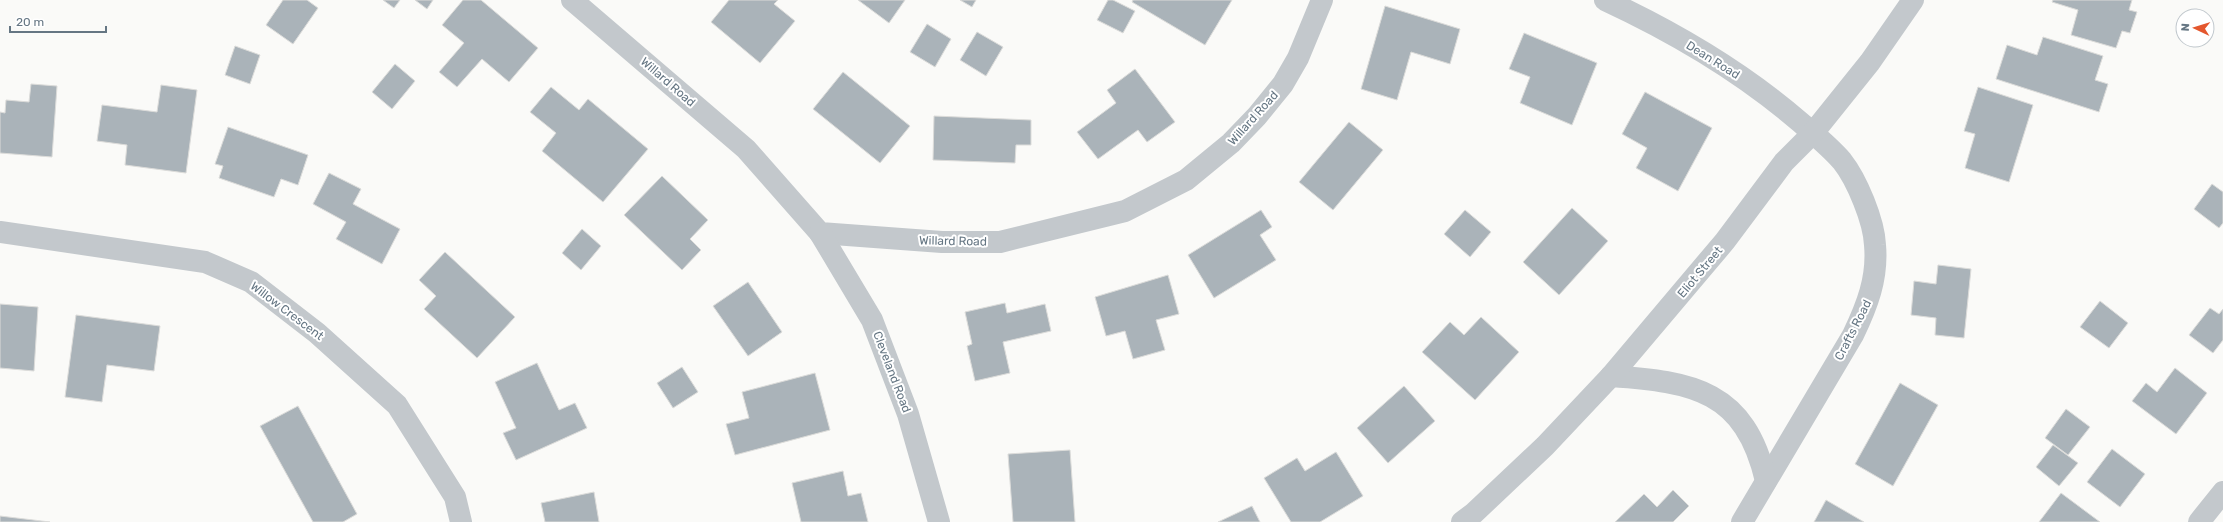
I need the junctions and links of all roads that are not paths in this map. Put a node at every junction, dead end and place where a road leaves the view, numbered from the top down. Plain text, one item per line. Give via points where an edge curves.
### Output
1 (572, 0) edge
2 (1322, 0) edge
3 (1605, 0) edge
4 (1914, 0) edge
5 (1813, 133) junction
6 (0, 232) edge
7 (820, 233) junction
8 (1611, 376) junction
9 (1766, 481) junction
10 (2223, 492) edge
11 (462, 522) edge
12 (939, 522) edge
13 (1462, 522) edge
14 (1742, 522) edge
15 (2199, 522) edge

1 - 7 street, Willard Road via 746,149
2 - 7 street, Willard Road via 1298,58 1283,84 1231,144 1186,180 1125,211 1000,242 942,242
3 - 5 street, Dean Road via 1676,36 1769,95
4 - 5 street, Eliot Street via 1870,62
5 - 8 street, Eliot Street via 1784,162 1725,241
5 - 9 street, Crafts Road via 1842,162 1863,199 1875,244 1874,275 1868,302 1853,335
6 - 11 street, Willow Crescent via 205,262 251,282 317,333 397,406 455,496
7 - 12 street, Cleveland Road via 872,320 908,414
8 - 9 street via 1666,381 1688,386 1716,400 1738,419 1753,439
8 - 13 street, Eliot Street via 1545,446
9 - 14 street, Crafts Road
10 - 15 street

